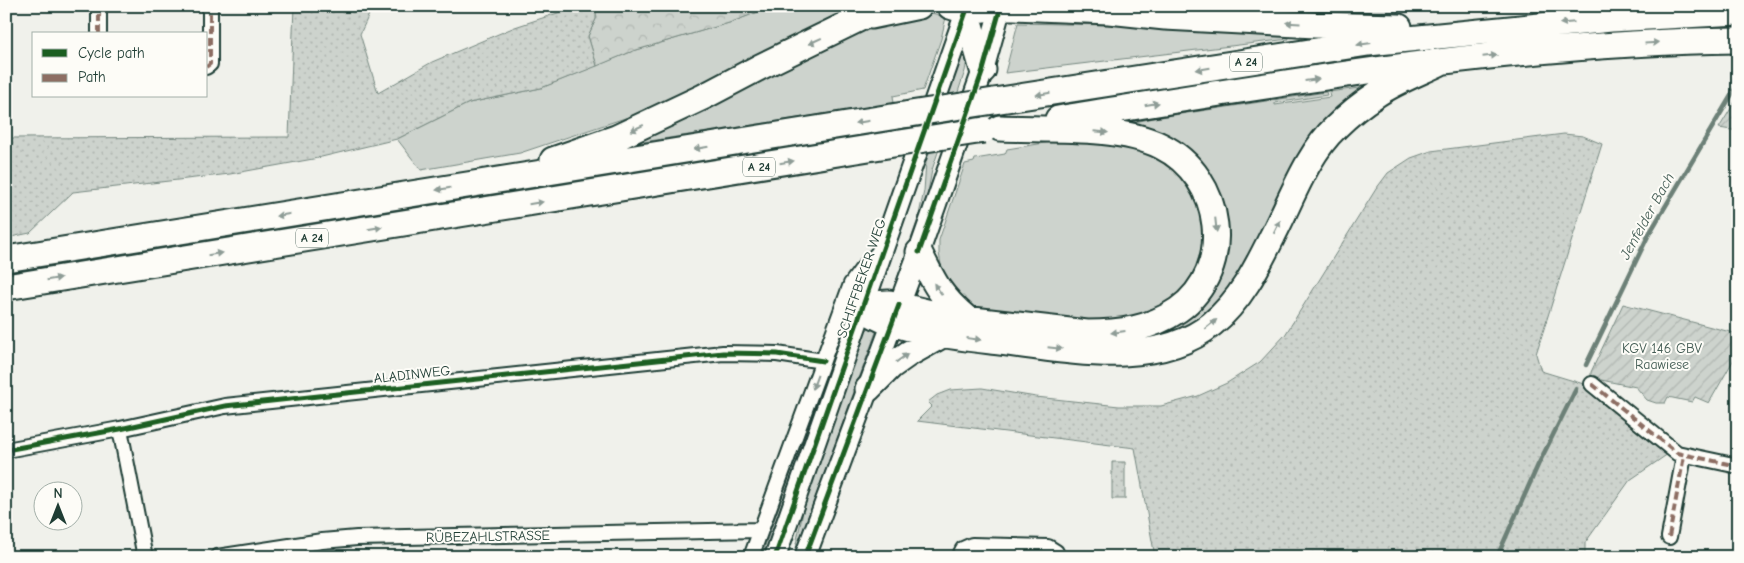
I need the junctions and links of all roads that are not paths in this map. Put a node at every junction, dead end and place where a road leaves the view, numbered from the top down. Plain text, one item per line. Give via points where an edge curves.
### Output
1 (99, 6) edge
2 (210, 6) edge
3 (885, 6) edge
4 (919, 6) edge
5 (1001, 6) edge
6 (961, 8) edge
7 (1099, 9) edge
8 (1738, 12) edge
9 (859, 20) junction
10 (1500, 29) junction
11 (98, 32) edge
12 (1738, 40) edge
13 (1442, 62) junction
14 (208, 66) edge
15 (983, 70) junction
16 (992, 129) junction
17 (491, 182) junction
18 (884, 247) junction
19 (919, 252) junction
20 (6, 260) edge
21 (6, 287) edge
22 (863, 306) junction
23 (896, 313) junction
24 (966, 318) junction
25 (942, 335) junction
26 (823, 361) junction
27 (1592, 384) dead end
28 (868, 389) junction
29 (120, 429) junction
30 (6, 450) edge
31 (1684, 456) junction
32 (1738, 466) edge
33 (760, 530) junction
34 (1669, 537) dead end
35 (145, 557) edge
36 (216, 557) edge
37 (751, 557) edge
38 (775, 557) edge
39 (805, 557) edge
40 (959, 557) edge
41 (1058, 557) edge

1 - 11 street
2 - 14 street
3 - 9 highway
4 - 9 highway
5 - 6 highway
5 - 7 highway
5 - 15 main road
6 - 15 highway
6 - 18 main road, SCHIFFBEKER WEG
10 -> 7 highway via 1315,25 1165,17
8 -> 10 highway, A 24
9 -> 17 highway via 616,138
10 -> 17 highway, A 24, bridge via 1368,43
13 -> 12 highway, A 24 via 1525,52
16 -> 13 highway, A 24
25 -> 13 highway via 1090,352 1140,352 1188,340 1212,324 1246,286 1308,163 1335,128 1378,93
15 - 19 main road
21 -> 16 highway, A 24, bridge
16 -> 24 highway via 1098,131 1134,136 1161,146 1191,169 1205,190 1212,206 1217,238 1206,278 1199,289 1164,319 1147,326 1109,333 1087,333
17 -> 20 highway, A 24
18 - 22 main road, SCHIFFBEKER WEG
18 - 26 street, SCHIFFBEKER WEG via 851,284
19 - 23 main road
24 -> 19 highway via 934,285
22 - 23 highway via 879,303
22 - 38 main road, SCHIFFBEKER WEG
23 - 24 highway
23 - 25 highway
23 - 28 main road
28 -> 25 highway via 891,366
26 - 29 street, ALADINWEG via 777,354 723,353 225,406
26 -> 33 street, SCHIFFBEKER WEG
27 - 31 street via 1668,447
28 - 39 main road
29 - 30 street, ALADINWEG
29 - 35 street
31 - 32 street
31 - 34 street
33 - 36 street, RÜBEZAHLSTRASSE via 357,538 322,540
33 - 37 street, SCHIFFBEKER WEG
40 - 41 street via 963,549 972,544 1048,547

